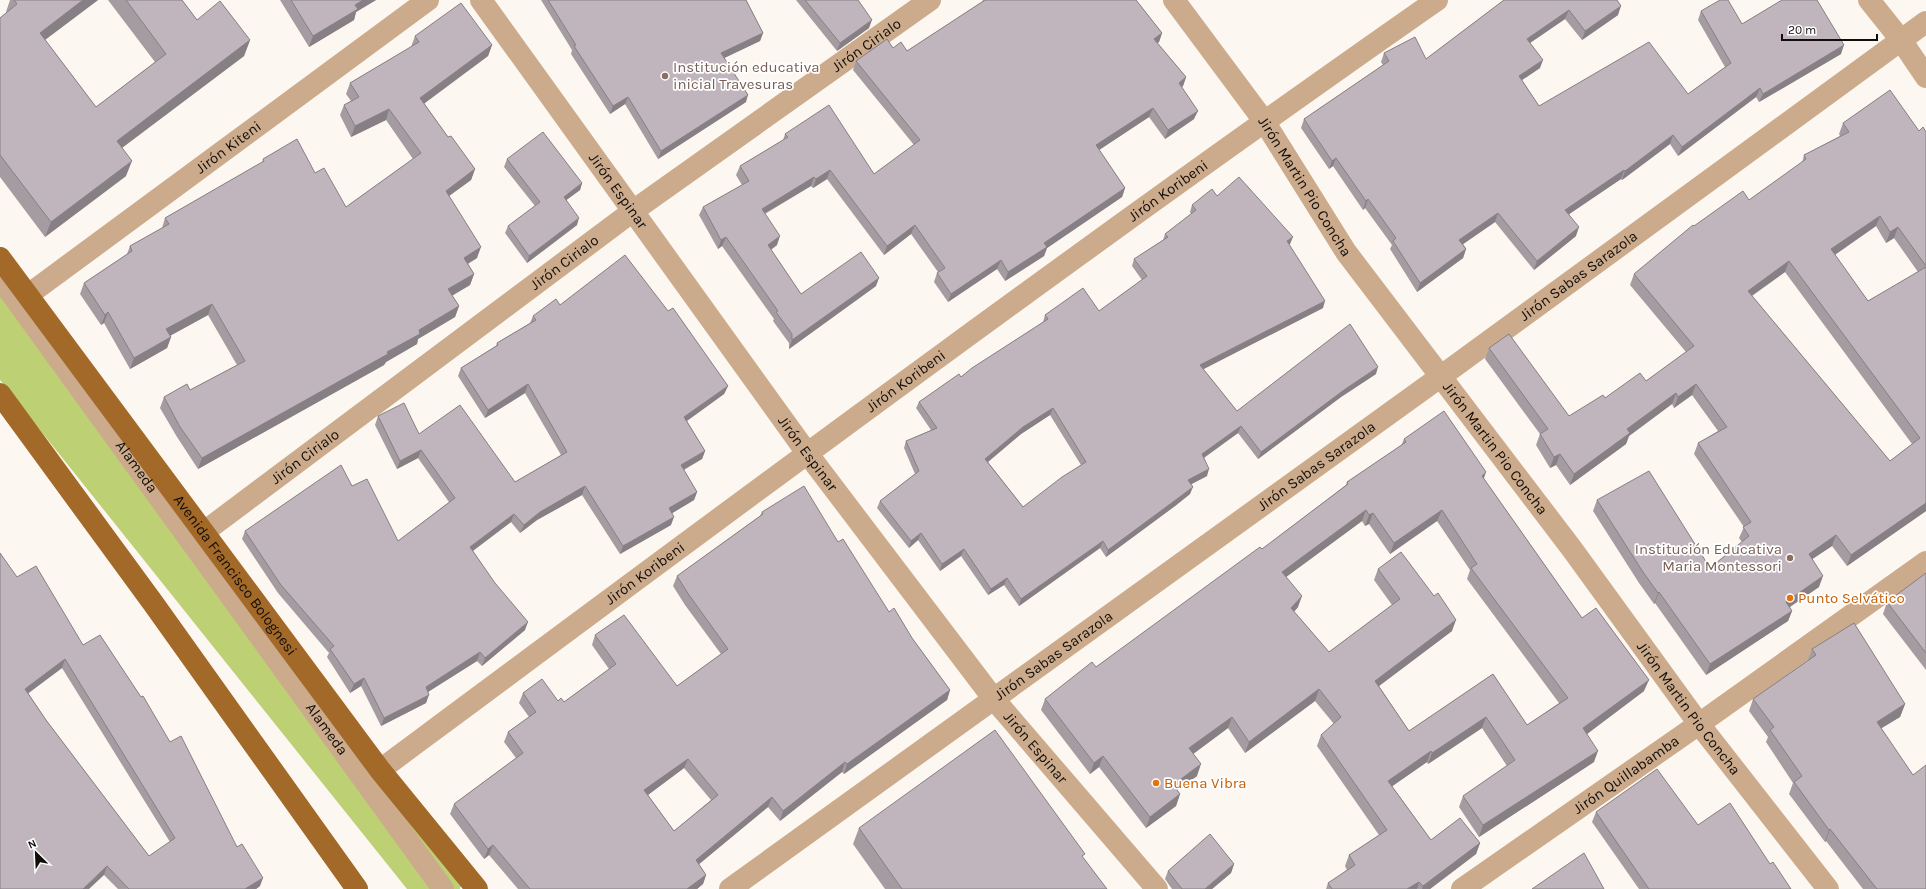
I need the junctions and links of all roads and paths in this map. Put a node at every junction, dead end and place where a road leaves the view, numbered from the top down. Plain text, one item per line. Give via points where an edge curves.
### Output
1 (428, 0) edge
2 (481, 0) edge
3 (930, 0) edge
4 (1174, 0) edge
5 (1437, 0) edge
6 (1869, 0) edge
7 (1926, 22) edge
8 (1901, 40) junction
9 (1926, 77) edge
10 (1264, 121) junction
11 (633, 211) junction
12 (0, 258) edge
13 (0, 278) edge
14 (28, 295) junction
15 (1440, 377) junction
16 (0, 394) edge
17 (807, 453) junction
18 (204, 532) junction
19 (1926, 562) edge
20 (993, 698) junction
21 (1699, 724) junction
22 (380, 770) junction
23 (357, 889) edge
24 (443, 889) edge
25 (477, 889) edge
26 (730, 889) edge
27 (1157, 889) edge
28 (1462, 889) edge
29 (1828, 889) edge

1 - 14 street, Jirón Kiteni
2 - 11 street, Jirón Espinar
3 - 11 street, Jirón Cirialo
4 - 10 street, Jirón Martin Pio Concha
5 - 10 street, Jirón Koribeni
6 - 8 street
7 - 8 street, Jirón Sabas Sarazola
8 - 9 street
8 - 15 street, Jirón Sabas Sarazola
10 - 15 street, Jirón Martin Pio Concha via 1346,252
10 - 17 street, Jirón Koribeni
11 - 17 street, Jirón Espinar
11 - 18 street, Jirón Cirialo
12 - 14 main road, Avenida Francisco Bolognesi
13 - 24 street, Alameda
14 - 18 main road, Avenida Francisco Bolognesi
15 - 20 street, Jirón Sabas Sarazola
15 - 21 street, Jirón Martin Pio Concha via 1572,549
16 - 23 main road via 149,596
17 - 20 street, Jirón Espinar
17 - 22 street, Jirón Koribeni
18 - 22 main road, Avenida Francisco Bolognesi
19 - 21 street, Jirón Quillabamba
20 - 26 street, Jirón Sabas Sarazola
20 - 27 street, Jirón Espinar
21 - 28 street, Jirón Quillabamba
21 - 29 street, Jirón Martin Pio Concha
22 - 25 main road, Avenida Francisco Bolognesi

